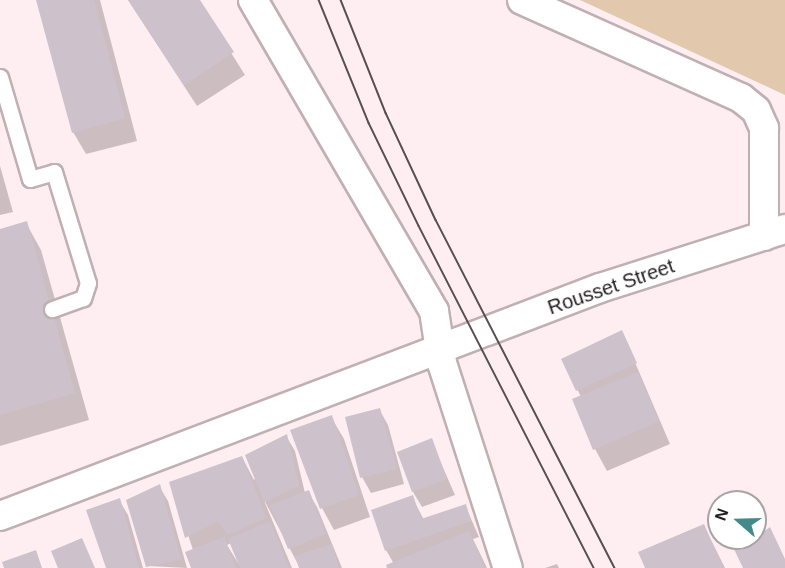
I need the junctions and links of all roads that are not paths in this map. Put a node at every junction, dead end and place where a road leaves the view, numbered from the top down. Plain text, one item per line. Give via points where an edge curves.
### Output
1 (253, 0) edge
2 (522, 0) edge
3 (0, 76) edge
4 (775, 233) edge
5 (52, 309) dead end
6 (440, 352) junction
7 (0, 516) edge
8 (508, 568) edge

1 - 6 street via 434,311
2 - 4 street via 741,98 756,110 764,128
3 - 5 lane via 30,178 54,172 88,283 83,298
4 - 6 street, Rousset Street via 600,288
6 - 7 street, Rousset Street
6 - 8 street

